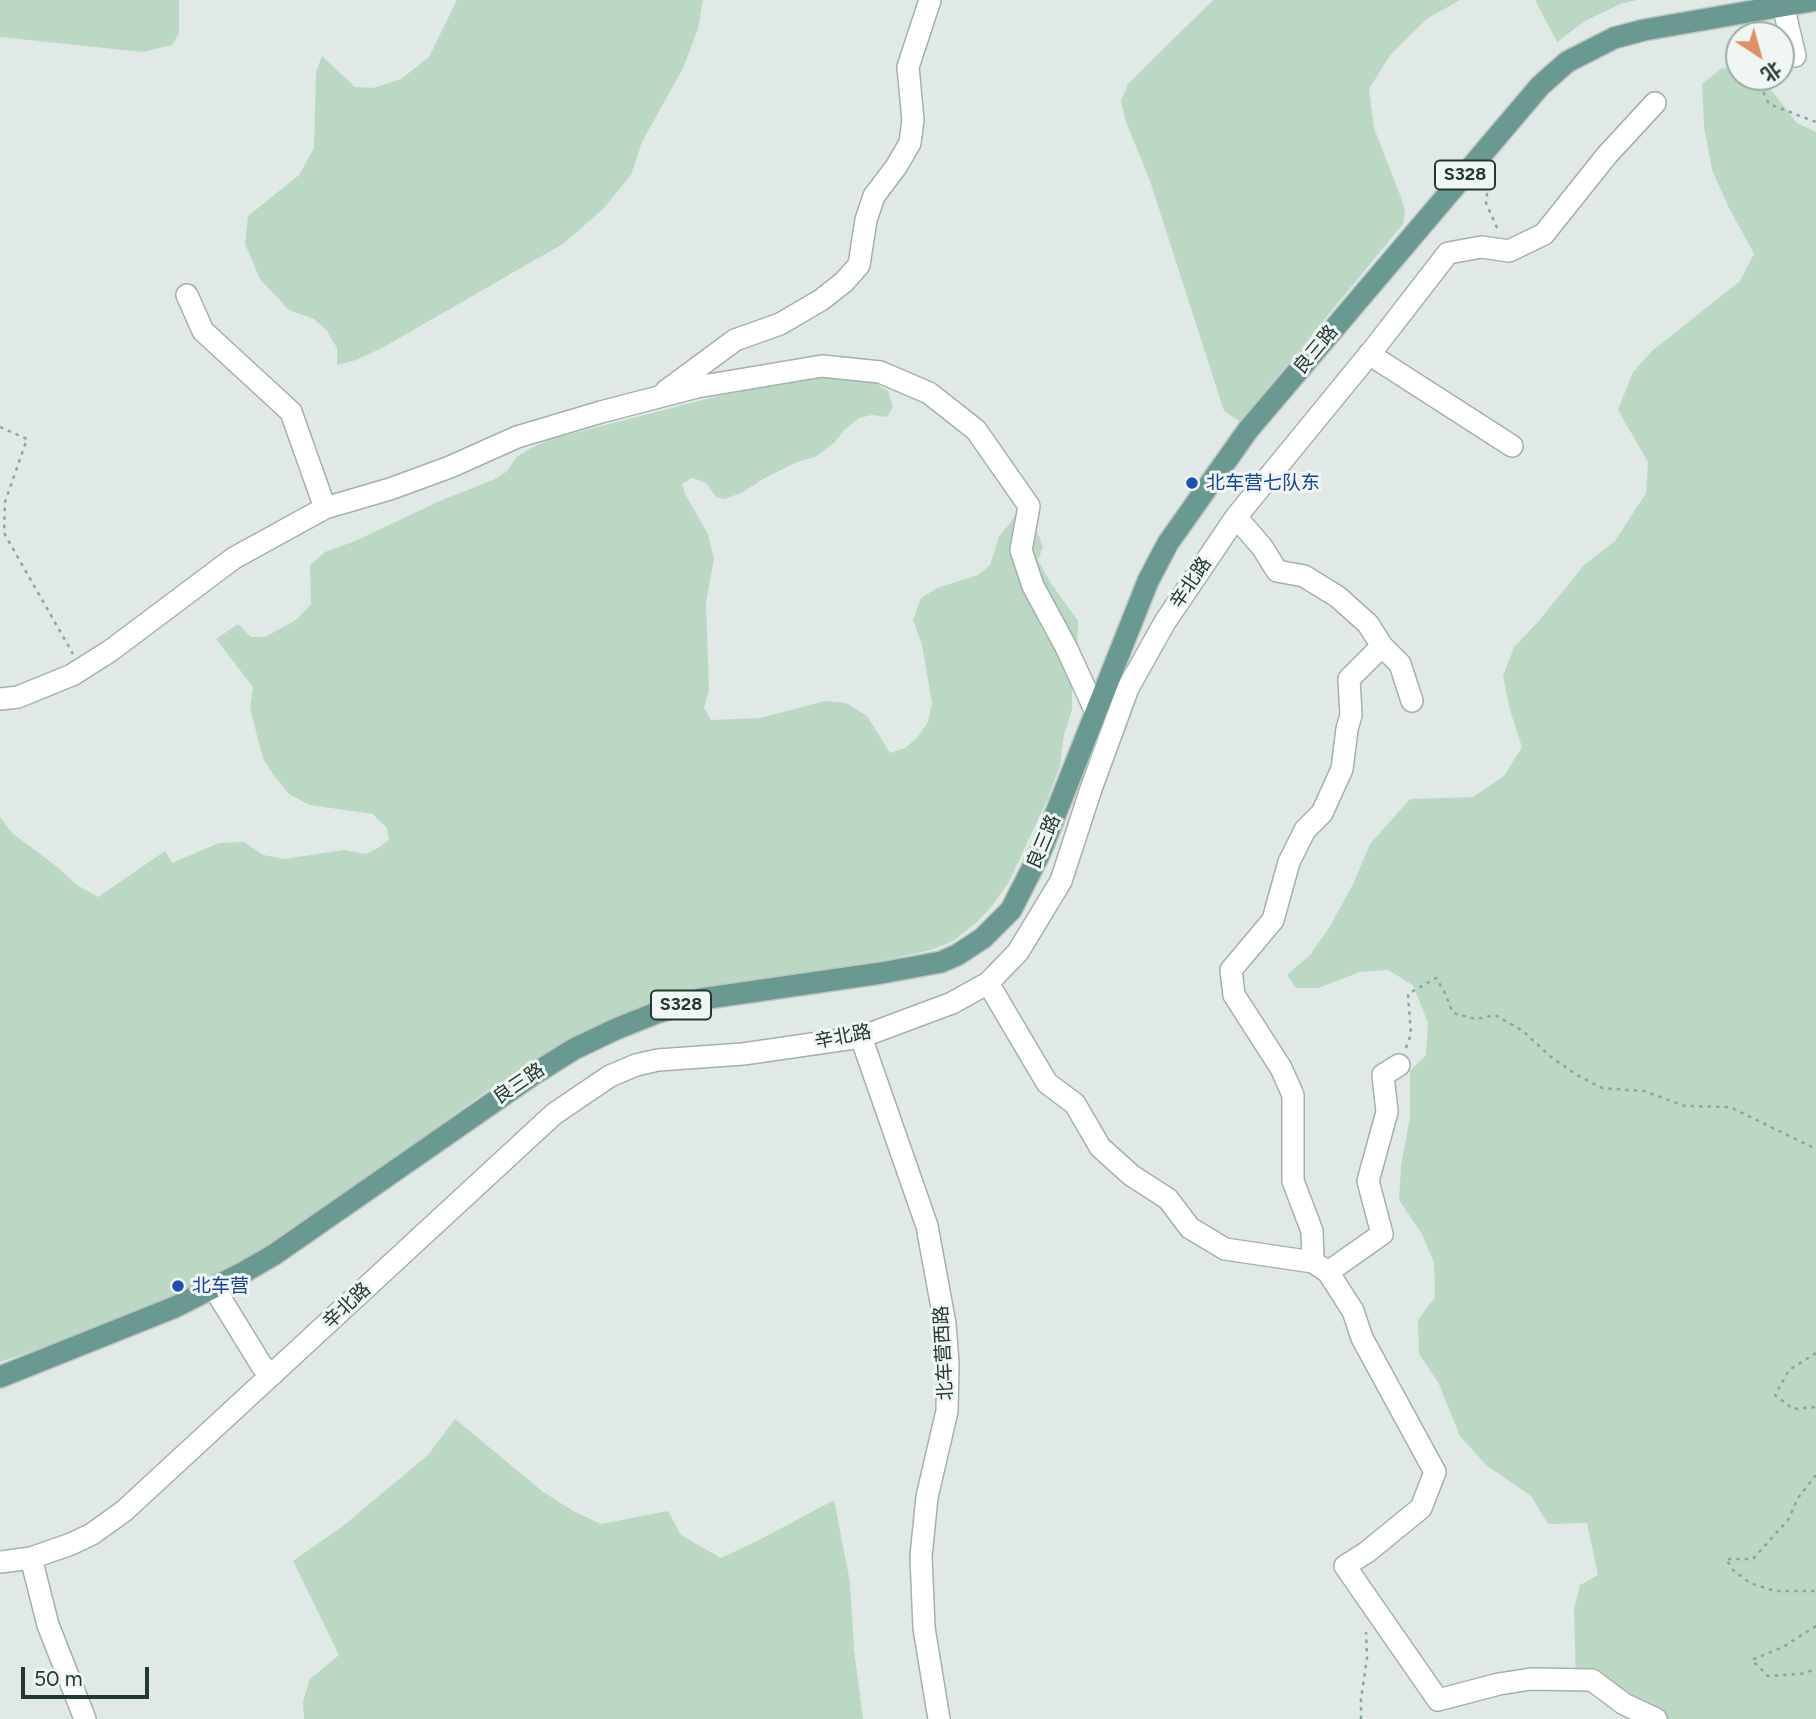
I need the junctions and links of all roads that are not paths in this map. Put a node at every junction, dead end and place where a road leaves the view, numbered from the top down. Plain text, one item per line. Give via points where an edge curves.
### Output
1 (930, 0) edge
2 (1816, 0) edge
3 (1783, 5) junction
4 (1787, 21) edge
5 (1655, 103) dead end
6 (187, 295) dead end
7 (1369, 354) junction
8 (659, 397) junction
9 (1512, 446) dead end
10 (325, 508) junction
11 (1236, 517) junction
12 (1382, 646) junction
13 (0, 699) edge
14 (1412, 701) dead end
15 (1096, 712) junction
16 (988, 983) junction
17 (861, 1037) junction
18 (1399, 1065) road end
19 (1320, 1267) junction
20 (214, 1288) junction
21 (272, 1374) junction
22 (0, 1377) edge
23 (31, 1558) junction
24 (0, 1562) edge
25 (85, 1719) edge
26 (939, 1719) edge
27 (1656, 1719) edge

1 - 8 street via 908,67 913,120 910,143 874,196 859,265 821,300 779,324 736,340
2 - 3 main road, 良三路 / S328
3 - 4 street
3 - 15 main road, 良三路 / S328 via 1614,38 1567,62 1540,86 1248,430 1192,506 1148,581
5 - 7 street, 辛北路 via 1544,234 1509,251 1482,247 1448,253
6 - 10 street via 203,331 291,412
7 - 9 street
7 - 11 street, 辛北路
8 - 10 street via 516,437 414,481
8 - 15 street via 822,366 880,372 929,393 976,430 1030,506 1021,550 1033,586
10 - 13 street via 234,558 72,675 18,697
11 - 12 street via 1277,571 1304,576 1338,597 1368,624
11 - 16 street, 辛北路 via 1165,622 1128,688 1061,881 1018,952
12 - 14 street via 1400,664
12 - 19 street via 1349,680 1351,715 1342,769 1322,813 1305,830 1289,862 1273,919 1231,970 1234,995 1282,1068 1293,1095 1293,1181
15 - 20 main road, 良三路 / S328 via 1020,896 996,926 957,955 881,974 701,999 616,1029 534,1074 275,1254
16 - 17 street, 辛北路 via 952,1003
16 - 19 street via 1047,1083 1075,1104 1100,1147 1168,1199 1190,1228 1225,1249
17 - 21 street, 辛北路 via 743,1054 658,1060 610,1076 554,1114
17 - 26 street, 北车营西路 via 927,1226 945,1324 947,1410 927,1497 920,1556 924,1628
18 - 19 street via 1383,1075 1387,1112 1368,1181 1382,1234
19 - 27 street via 1353,1311 1362,1338 1435,1472 1421,1508 1345,1566 1438,1700 1531,1679 1592,1680 1624,1704
20 - 21 street via 262,1366
20 - 22 main road, 良三路 / S328
21 - 23 street, 辛北路 via 124,1511 92,1534
23 - 24 street, 辛北路
23 - 25 street via 48,1625

